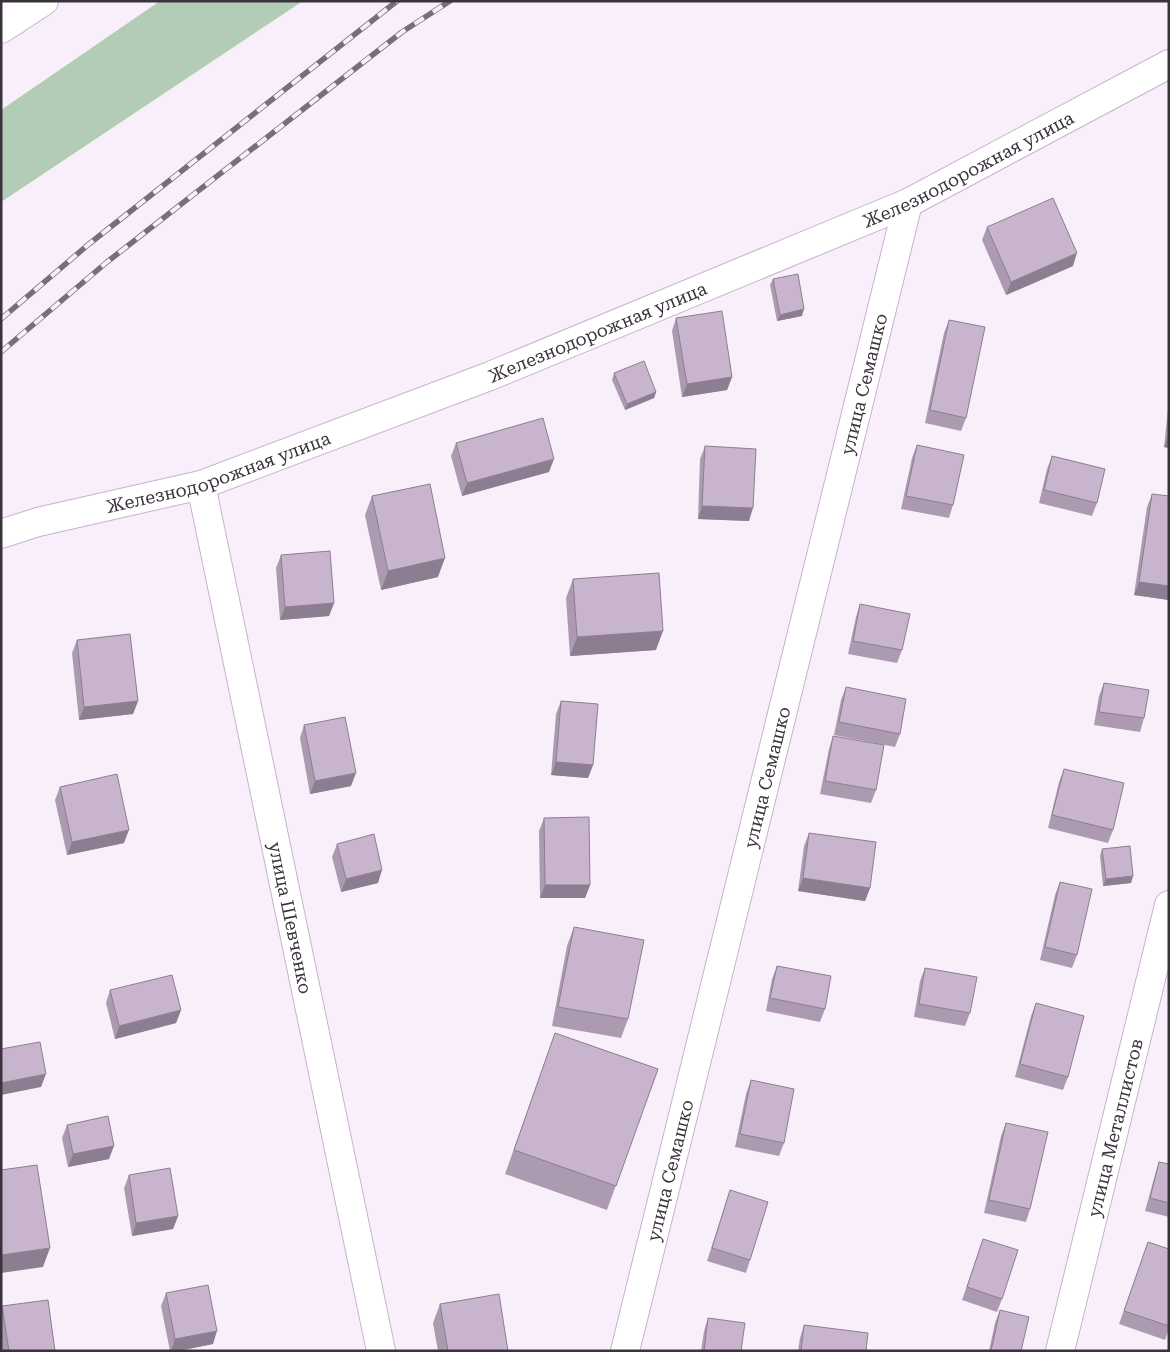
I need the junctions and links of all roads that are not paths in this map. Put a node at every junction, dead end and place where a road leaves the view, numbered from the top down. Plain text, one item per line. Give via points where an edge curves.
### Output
1 (44, 1) edge
2 (5, 18) edge
3 (1169, 64) edge
4 (908, 203) junction
5 (201, 485) junction
6 (1, 534) edge
7 (1169, 905) edge
8 (381, 1351) edge
9 (625, 1351) edge
10 (1060, 1351) edge

1 - 2 street
3 - 4 street, Железнодорожная улица
4 - 5 street, Железнодорожная улица via 490,376
4 - 9 street, улица Семашко
5 - 6 street, Железнодорожная улица via 38,522
5 - 8 street, улица Шевченко
7 - 10 street, улица Металлистов

